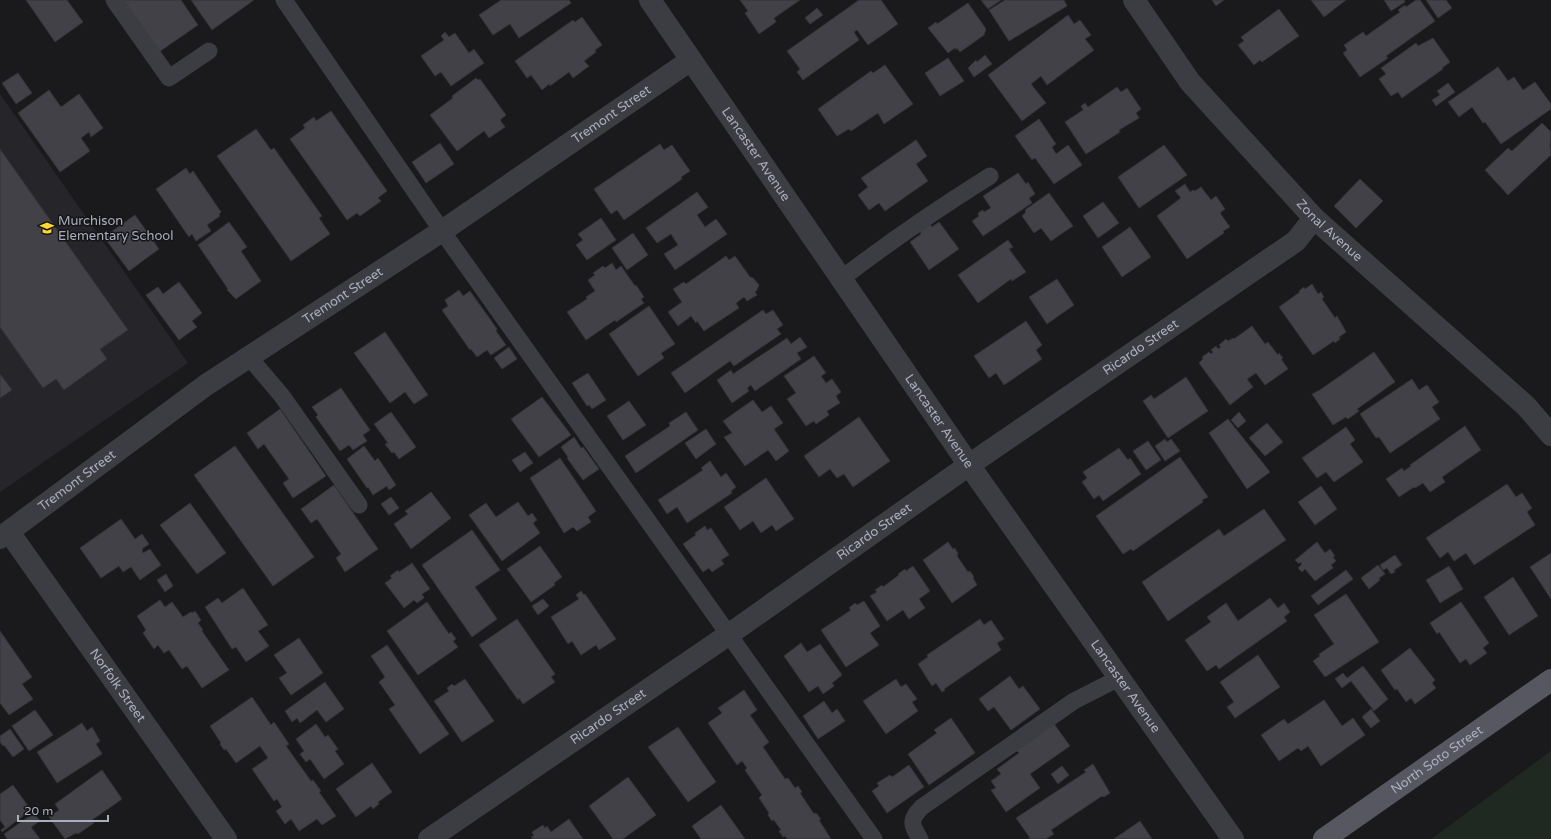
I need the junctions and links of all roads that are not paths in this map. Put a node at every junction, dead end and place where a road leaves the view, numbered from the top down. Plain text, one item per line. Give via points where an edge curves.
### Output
1 (114, 0) edge
2 (284, 0) edge
3 (650, 0) edge
4 (1134, 0) edge
5 (209, 51) dead end
6 (691, 60) junction
7 (990, 176) dead end
8 (1314, 218) junction
9 (442, 231) junction
10 (840, 279) junction
11 (249, 357) junction
12 (1551, 435) edge
13 (969, 466) junction
14 (359, 505) dead end
15 (4, 535) edge
16 (728, 635) junction
17 (1119, 678) junction
18 (1551, 680) edge
19 (226, 839) edge
20 (429, 839) edge
21 (874, 839) edge
22 (920, 839) edge
23 (1233, 839) edge
24 (1324, 839) edge

1 - 5 lane via 169,78
2 - 9 lane
3 - 6 street, Lancaster Avenue
4 - 8 street, Zonal Avenue via 1190,82
6 - 9 street, Tremont Street
6 - 10 street, Lancaster Avenue
7 - 10 lane via 895,238
8 - 12 street, Zonal Avenue via 1526,406
8 - 13 street, Ricardo Street via 1296,241
9 - 11 street, Tremont Street
9 - 16 lane
10 - 13 street, Lancaster Avenue
11 - 14 lane via 282,396
11 - 15 street, Tremont Street via 206,385
13 - 16 street, Ricardo Street
13 - 17 street, Lancaster Avenue
15 - 19 street, Norfolk Street
16 - 20 street, Ricardo Street
16 - 21 lane
17 - 22 lane via 1074,701 922,807 913,816 912,826
17 - 23 street, Lancaster Avenue
18 - 24 main road, North Soto Street

